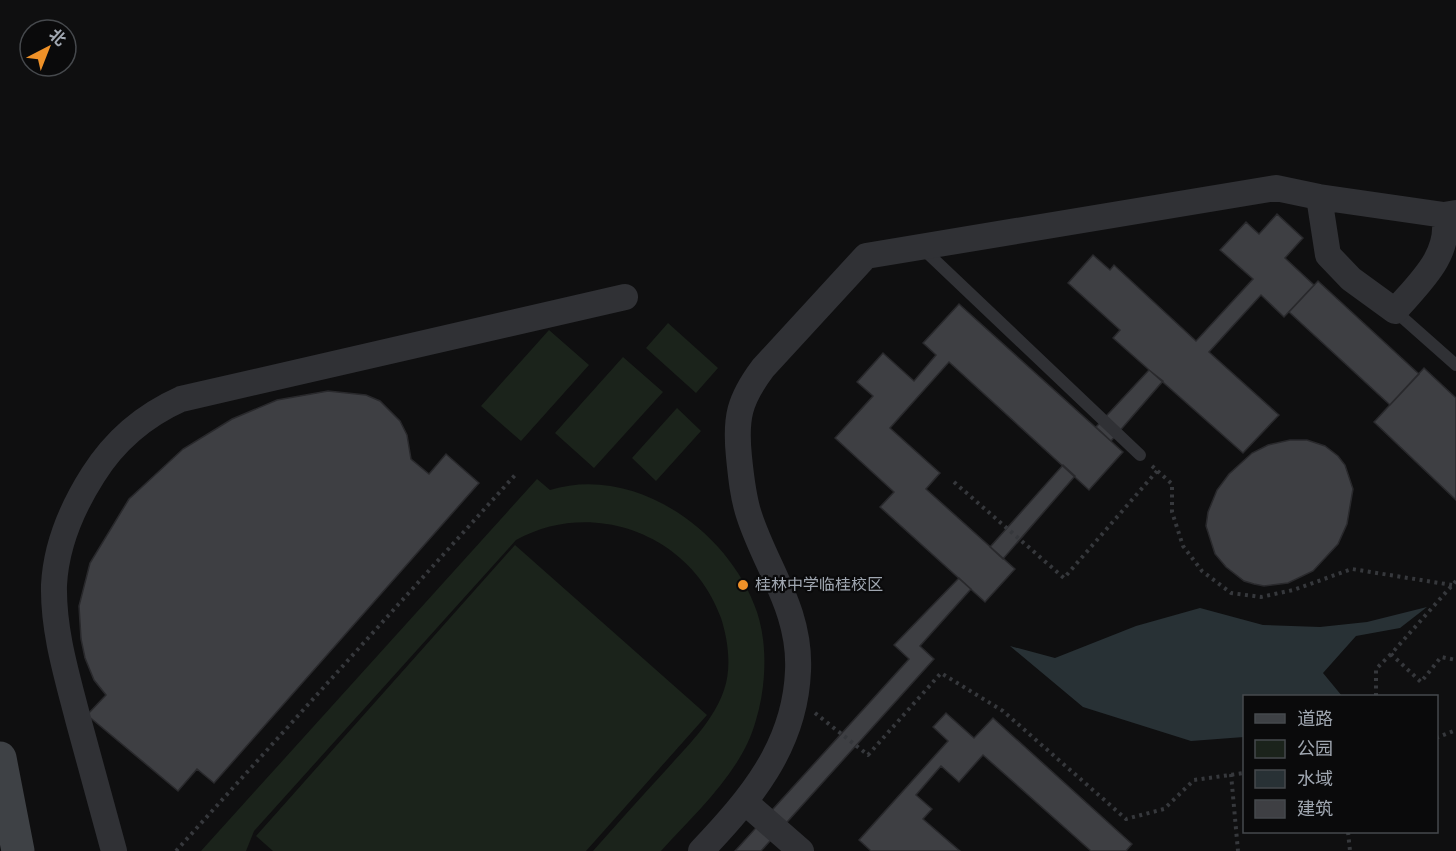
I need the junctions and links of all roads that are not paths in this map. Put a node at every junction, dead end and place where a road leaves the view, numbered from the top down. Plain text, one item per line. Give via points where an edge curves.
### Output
1 (1318, 197) junction
2 (1450, 214) edge
3 (921, 247) junction
4 (625, 297) dead end
5 (1395, 311) junction
6 (1456, 365) edge
7 (1140, 455) road end
8 (0, 758) edge
9 (746, 803) junction
10 (18, 851) edge
11 (114, 851) edge
12 (701, 851) edge
13 (801, 851) edge

1 - 2 street
1 - 3 street via 1276,188
1 - 5 street via 1328,255 1351,279
2 - 5 street via 1435,265
3 - 7 lane
3 - 9 street via 866,256 763,368 738,413 736,435 749,517 778,577 796,642 798,670 795,697 780,743
4 - 11 street via 181,399 146,417 125,435 97,469 71,517 61,544 54,586 67,676
5 - 6 lane
8 - 10 main road
9 - 12 street
9 - 13 street

